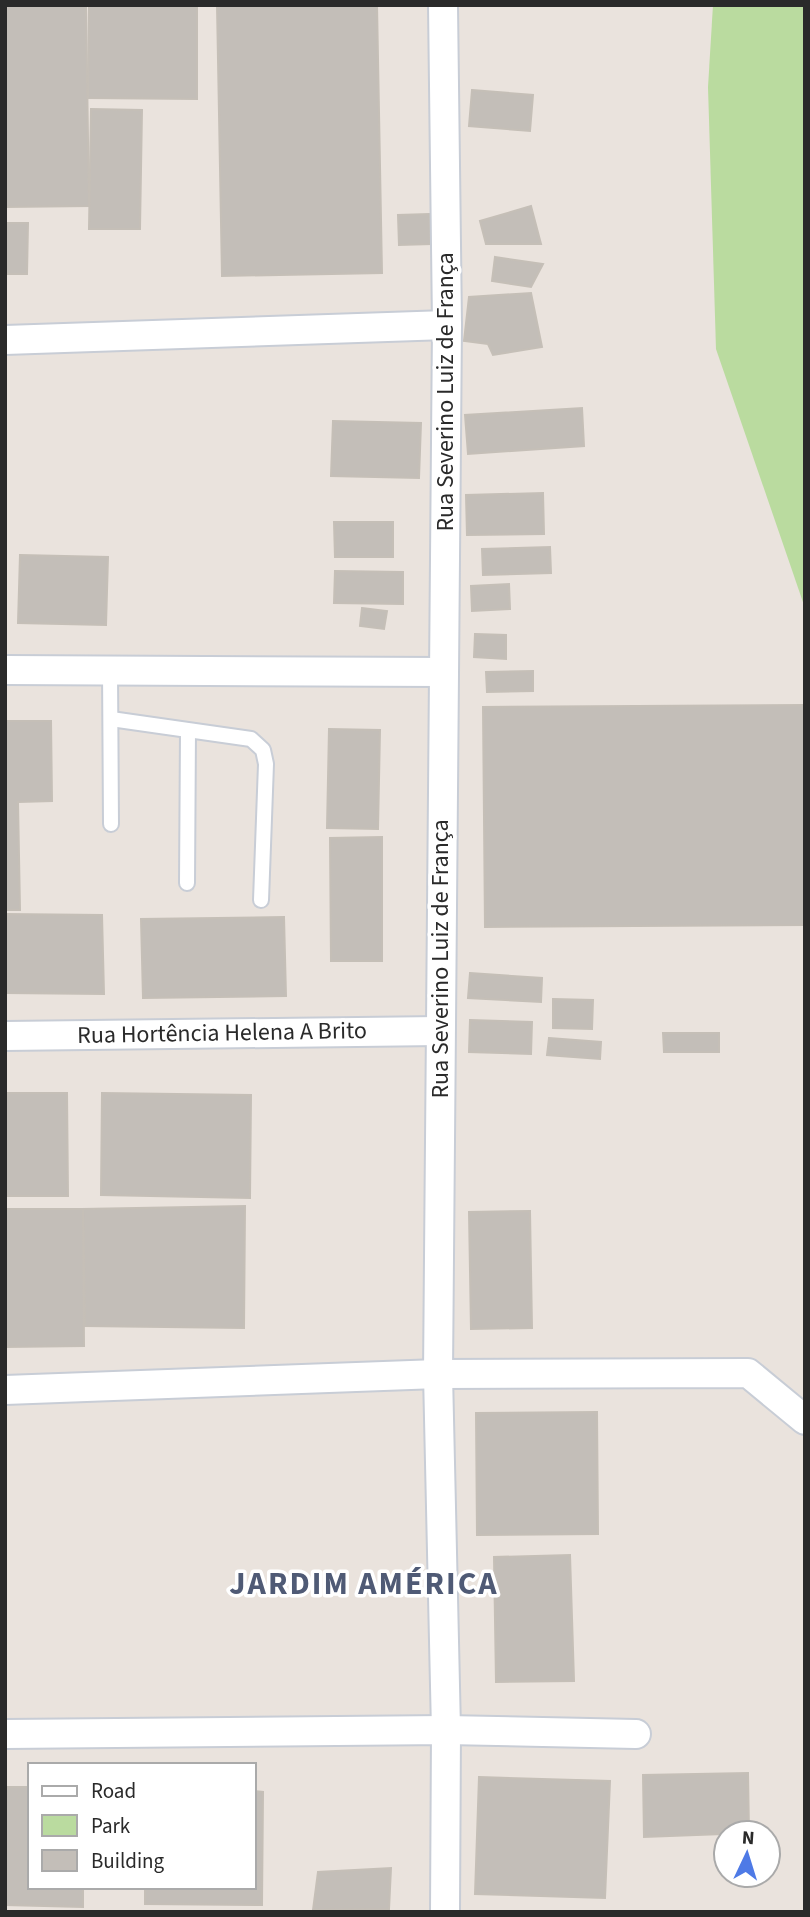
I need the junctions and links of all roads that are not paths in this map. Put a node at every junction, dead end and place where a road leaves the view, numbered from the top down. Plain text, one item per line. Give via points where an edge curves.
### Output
1 (443, 5) edge
2 (447, 325) junction
3 (5, 340) edge
4 (5, 670) edge
5 (110, 670) junction
6 (443, 672) junction
7 (111, 719) junction
8 (188, 731) junction
9 (111, 824) dead end
10 (187, 883) dead end
11 (261, 900) dead end
12 (440, 1031) junction
13 (5, 1036) edge
14 (438, 1374) junction
15 (5, 1390) edge
16 (805, 1420) edge
17 (446, 1730) junction
18 (5, 1734) edge
19 (636, 1734) dead end
20 (445, 1912) edge

1 - 2 street, Rua Severino Luiz de França
2 - 3 street
2 - 6 street, Rua Severino Luiz de França
4 - 5 street
5 - 6 street
5 - 7 lane
6 - 12 street, Rua Severino Luiz de França
7 - 8 lane
7 - 9 lane
8 - 10 lane
8 - 11 lane via 251,739 263,750
12 - 13 street, Rua Hortência Helena A Brito
12 - 14 street, Rua Severino Luiz de França
14 - 15 street
14 - 16 street via 748,1373
14 - 17 street, Rua Severino Luiz de França
17 - 18 street
17 - 19 street
17 - 20 street, Rua Severino Luiz de França

